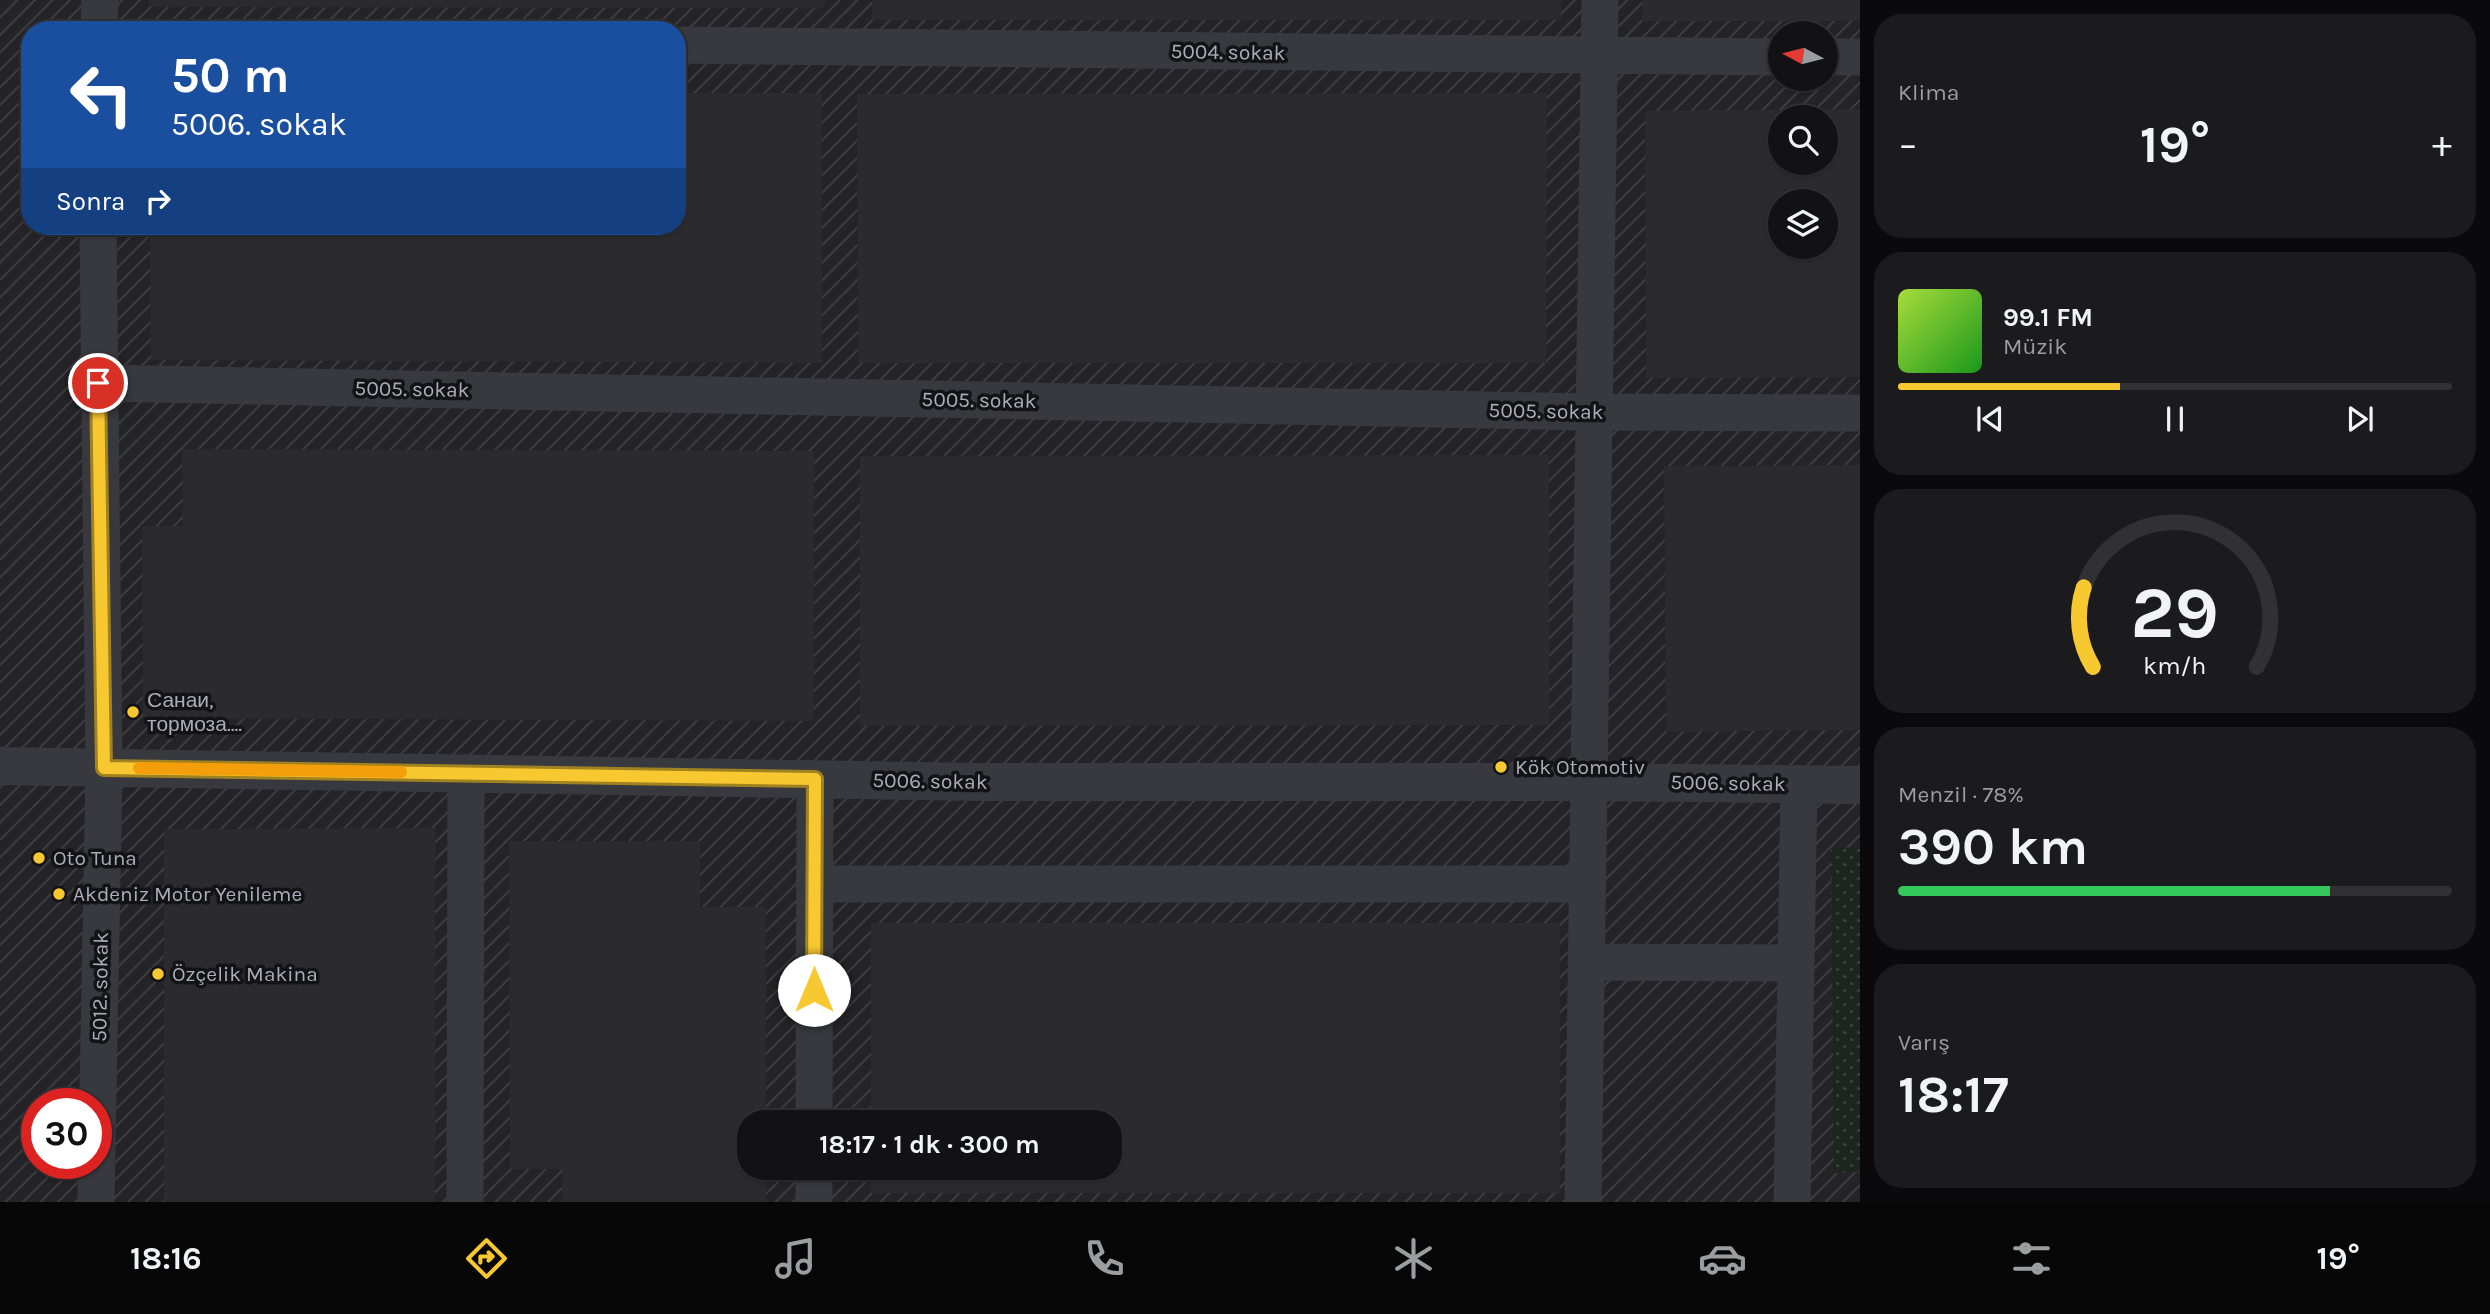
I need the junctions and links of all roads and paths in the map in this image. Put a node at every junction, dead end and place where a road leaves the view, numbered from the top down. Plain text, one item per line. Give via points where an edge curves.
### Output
1 (100, 0) edge
2 (1600, 0) edge
3 (99, 21) edge
4 (686, 45) edge
5 (1599, 56) junction
6 (1768, 57) edge
7 (1838, 57) edge
8 (1860, 57) edge
9 (98, 235) edge
10 (98, 383) junction
11 (1594, 412) junction
12 (1860, 413) edge
13 (0, 766) edge
14 (104, 768) junction
15 (466, 773) junction
16 (815, 779) junction
17 (1589, 782) junction
18 (1800, 784) junction
19 (1860, 785) edge
20 (814, 884) junction
21 (1588, 884) junction
22 (1586, 962) junction
23 (1796, 963) junction
24 (814, 1110) edge
25 (814, 1180) edge
26 (96, 1202) edge
27 (465, 1202) edge
28 (814, 1202) edge
29 (1583, 1202) edge
30 (1792, 1202) edge

1 - 3 street
2 - 5 street
4 - 5 street, 5004. sokak
5 - 6 street, 5004. sokak
5 - 11 street
7 - 8 street
9 - 10 street, 5012. sokak
10 - 11 street, 5005. sokak
10 - 14 street, 5012. sokak
11 - 12 street, 5005. sokak
11 - 17 street
13 - 14 street, 5006. sokak
14 - 15 street, 5006. sokak
14 - 26 street, 5012. sokak
15 - 16 street, 5006. sokak
15 - 27 street
16 - 17 street, 5006. sokak
16 - 20 street
17 - 18 street, 5006. sokak
17 - 21 street
18 - 19 street, 5006. sokak
18 - 23 street
20 - 21 street
20 - 24 street
21 - 22 street
22 - 23 street
22 - 29 street
23 - 30 street
25 - 28 street

